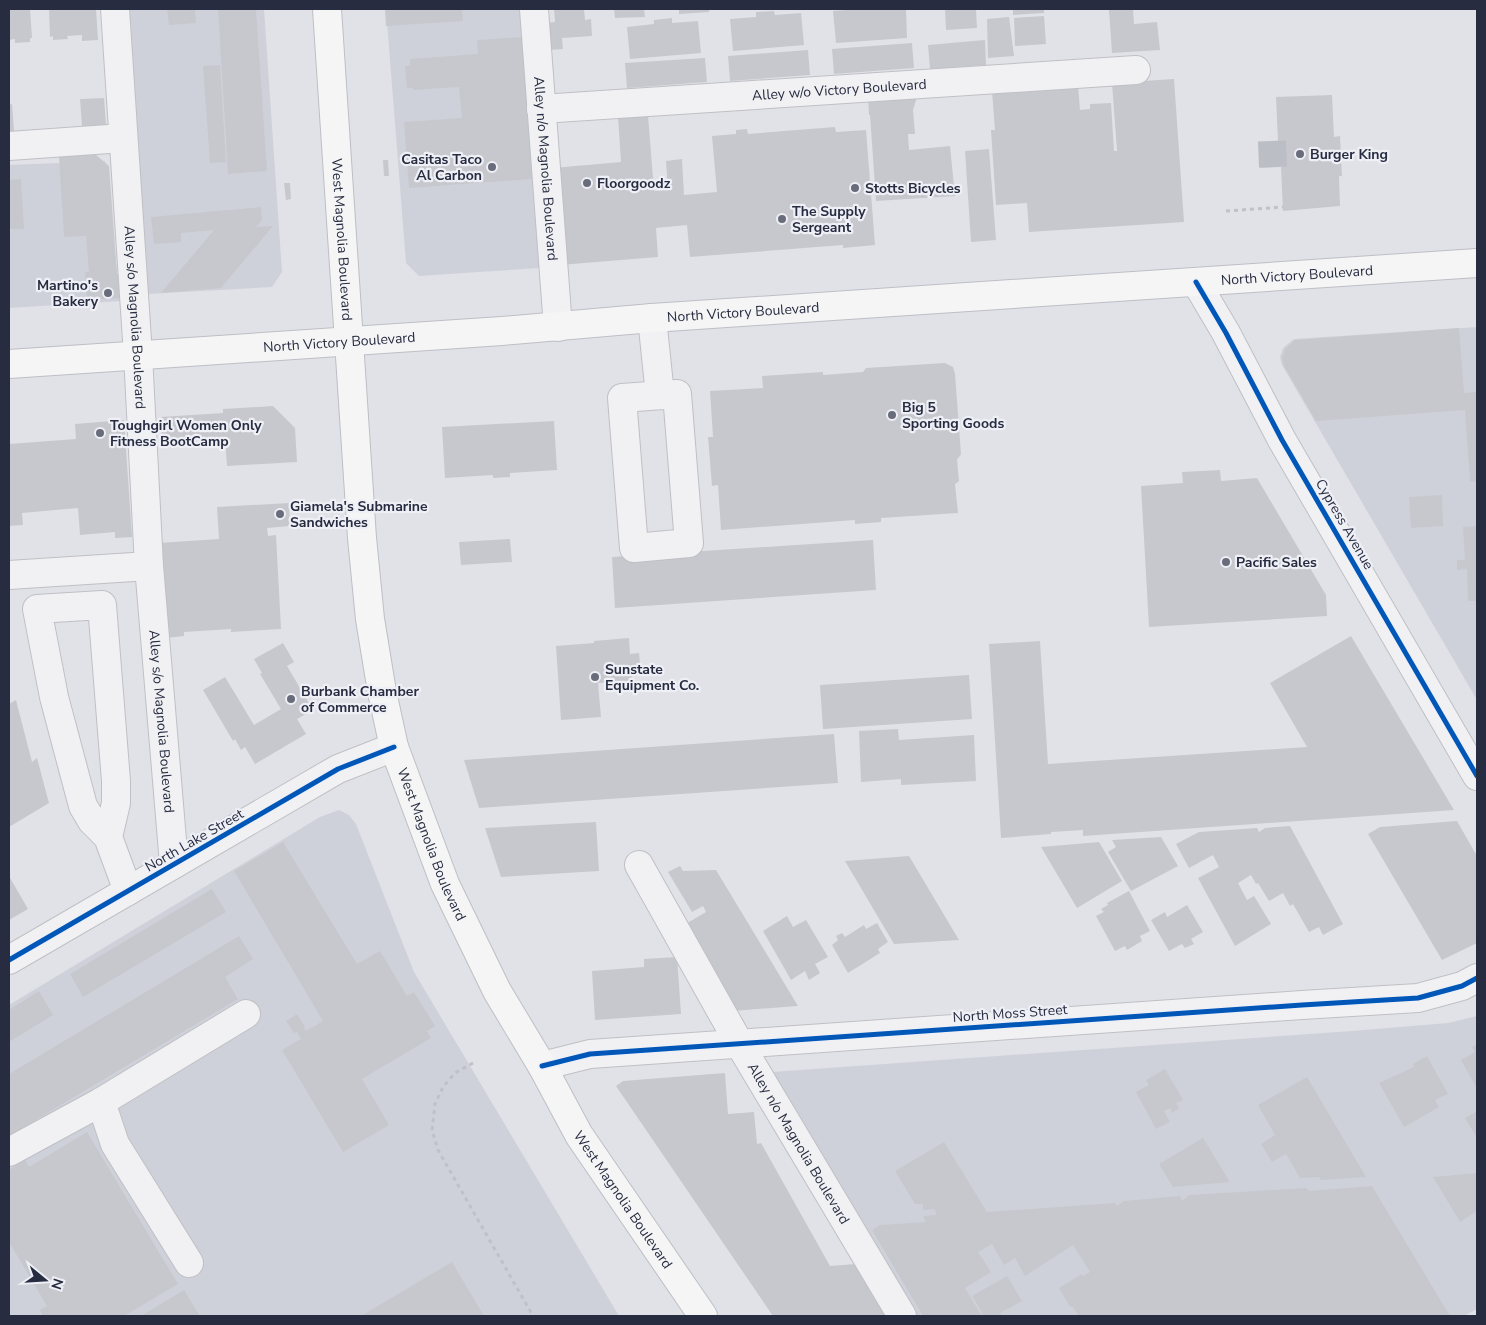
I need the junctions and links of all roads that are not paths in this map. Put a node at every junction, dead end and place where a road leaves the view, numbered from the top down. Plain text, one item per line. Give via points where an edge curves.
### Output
1 (115, 9) edge
2 (326, 9) edge
3 (534, 9) edge
4 (1136, 70) dead end
5 (542, 110) junction
6 (123, 138) junction
7 (9, 146) edge
8 (1477, 263) edge
9 (1196, 282) junction
10 (652, 318) junction
11 (558, 327) junction
12 (348, 340) junction
13 (138, 355) junction
14 (9, 364) edge
15 (660, 395) junction
16 (148, 566) junction
17 (44, 573) junction
18 (9, 575) edge
19 (48, 608) junction
20 (394, 747) junction
21 (1477, 776) edge
22 (108, 837) junction
23 (174, 864) junction
24 (639, 865) dead end
25 (128, 891) junction
26 (9, 960) edge
27 (1477, 978) edge
28 (246, 1014) dead end
29 (739, 1043) junction
30 (542, 1066) junction
31 (101, 1102) junction
32 (9, 1152) edge
33 (190, 1263) dead end
34 (703, 1316) edge
35 (902, 1316) edge

1 - 6 street, Alley s/o Magnolia Boulevard
2 - 12 main road, West Magnolia Boulevard
3 - 5 street, Alley n/o Magnolia Boulevard
4 - 5 street, Alley w/o Victory Boulevard
5 - 11 street, Alley n/o Magnolia Boulevard
6 - 7 street
6 - 13 street, Alley s/o Magnolia Boulevard
8 - 9 main road, North Victory Boulevard
9 - 10 main road, North Victory Boulevard
9 - 21 street, Cypress Avenue via 1282,440
10 - 11 main road, North Victory Boulevard
10 - 15 street
11 - 12 main road, North Victory Boulevard
12 - 13 main road, North Victory Boulevard
12 - 20 main road, West Magnolia Boulevard via 370,619
13 - 14 main road, North Victory Boulevard
13 - 16 street, Alley s/o Magnolia Boulevard
15 - 15 street via 622,398 634,548 689,543 678,394
16 - 17 street
16 - 23 street, Alley s/o Magnolia Boulevard
17 - 18 street
17 - 19 street
19 - 22 street via 37,609 54,697 76,783 87,813
19 - 22 street via 102,605 116,781 116,803
20 - 23 street, North Lake Street via 338,769
20 - 30 main road, West Magnolia Boulevard via 445,884 497,991
22 - 25 street
23 - 25 street, North Lake Street
24 - 29 street, Alley n/o Magnolia Boulevard
25 - 26 street, North Lake Street
27 - 29 street, North Moss Street via 1462,986 1418,998
28 - 31 street
29 - 30 street, North Moss Street via 590,1054
29 - 35 street, Alley n/o Magnolia Boulevard
30 - 34 main road, West Magnolia Boulevard via 579,1135
31 - 32 street
31 - 33 street via 115,1144

